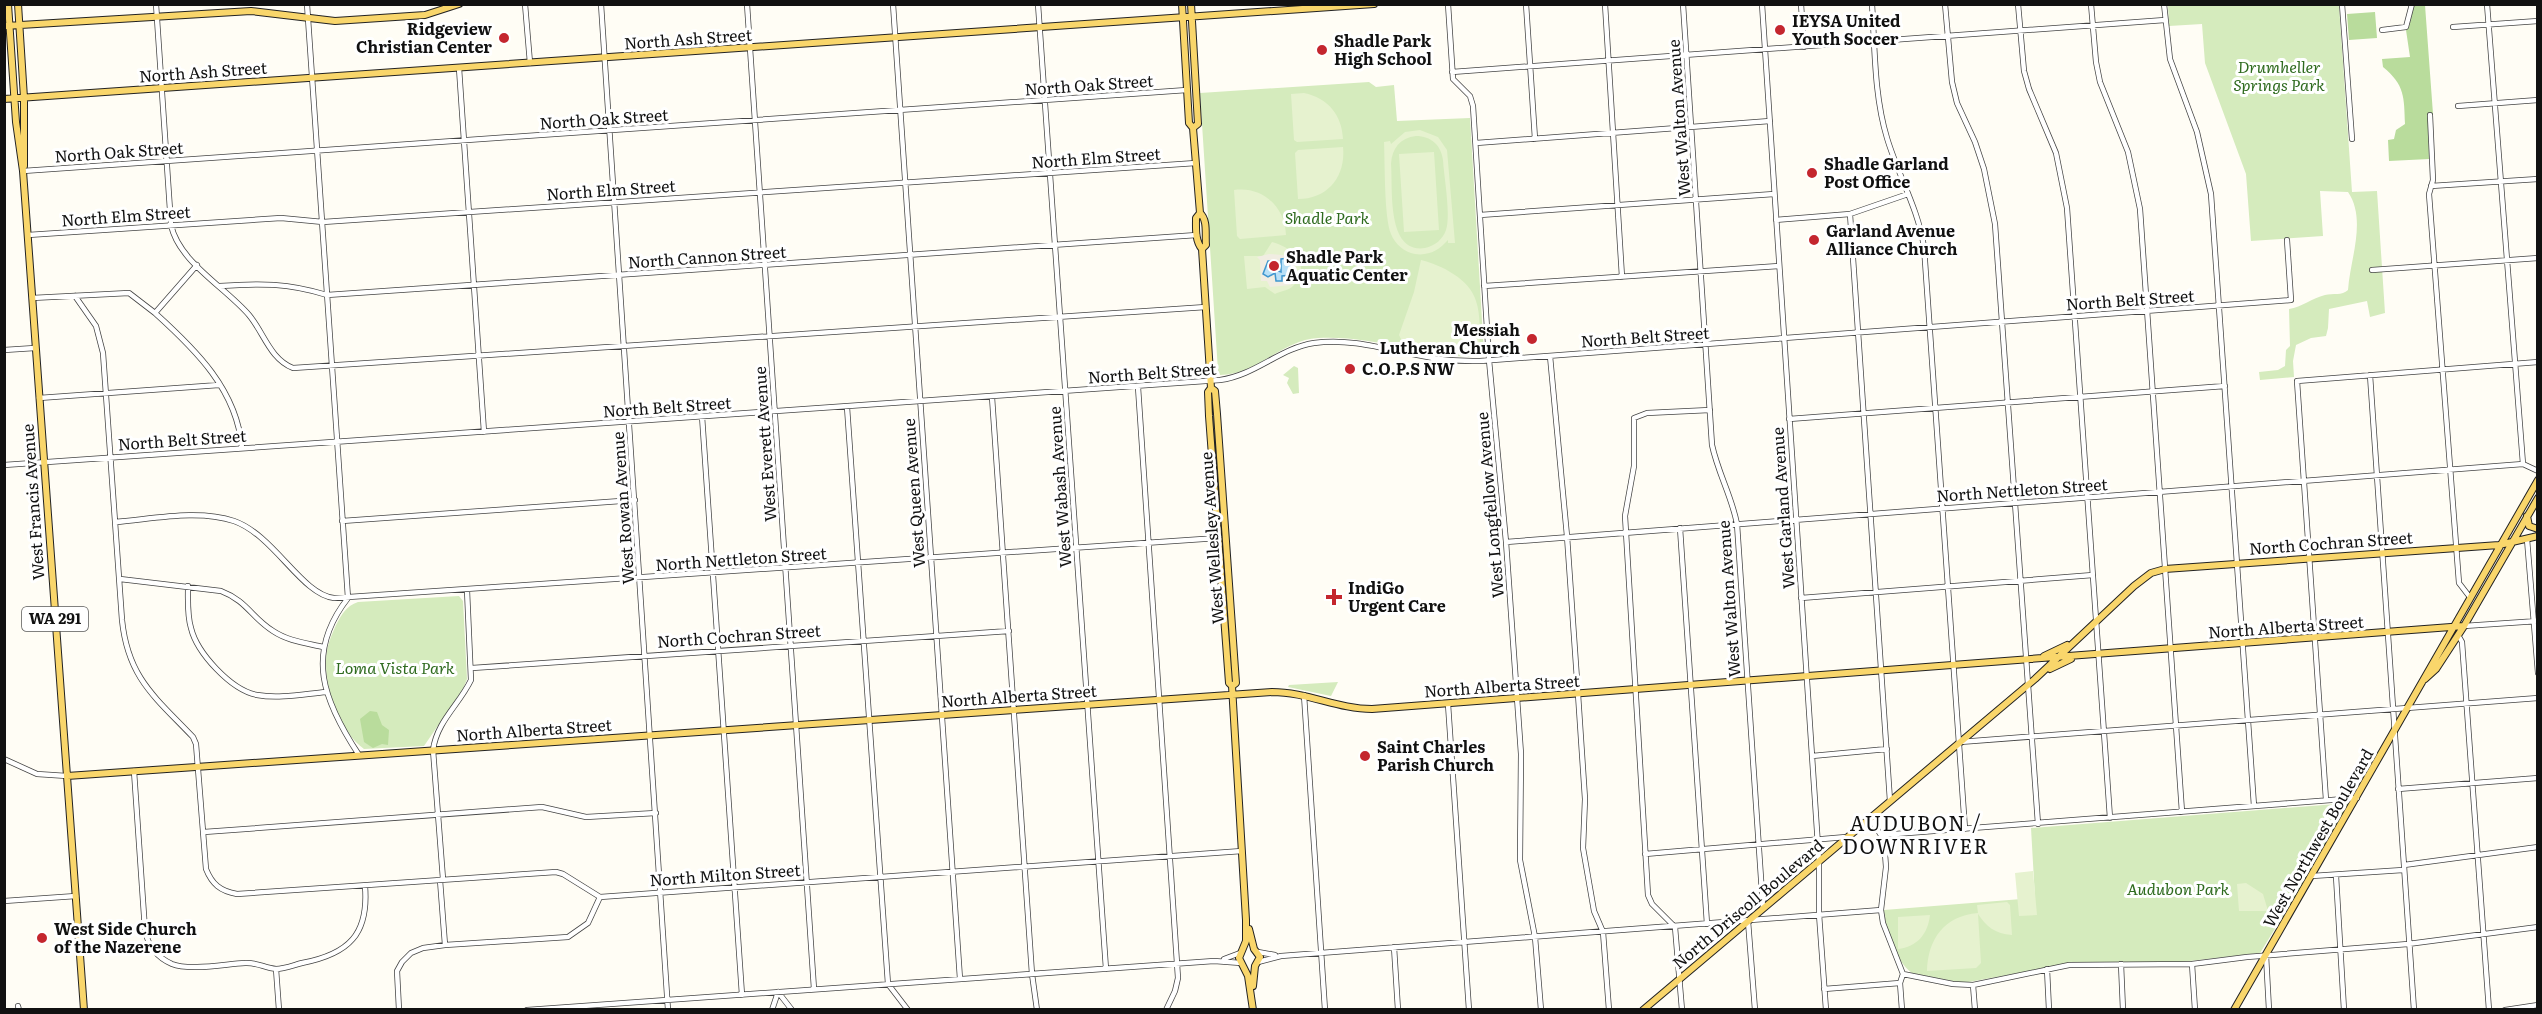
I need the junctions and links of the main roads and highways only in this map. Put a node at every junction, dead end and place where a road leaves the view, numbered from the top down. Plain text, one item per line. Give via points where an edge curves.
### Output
1 (8, 4) edge
2 (18, 4) edge
3 (459, 4) edge
4 (1182, 4) edge
5 (1191, 4) edge
6 (1374, 4) edge
7 (1369, 5) edge
8 (450, 7) edge
9 (1290, 7) edge
10 (1182, 18) junction
11 (1192, 18) junction
12 (19, 25) junction
13 (7, 26) edge
14 (14, 98) junction
15 (24, 98) junction
16 (4, 99) edge
17 (1196, 126) junction
18 (23, 171) junction
19 (1200, 213) junction
20 (1202, 249) junction
21 (1211, 385) junction
22 (2538, 480) edge
23 (2538, 498) edge
24 (2527, 516) junction
25 (2538, 529) edge
26 (2538, 536) edge
27 (2511, 543) junction
28 (2499, 545) junction
29 (1219, 552) junction
30 (2165, 569) joint
31 (1228, 574) junction
32 (1222, 594) junction
33 (2464, 626) junction
34 (2452, 627) junction
35 (2078, 639) junction
36 (2089, 655) junction
37 (2058, 657) junction
38 (2036, 659) junction
39 (2035, 679) junction
40 (2425, 679) junction
41 (1232, 686) junction
42 (1233, 695) junction
43 (67, 776) junction
44 (1246, 920) junction
45 (1242, 951) junction
46 (1256, 951) junction
47 (1257, 964) junction
48 (1243, 965) junction
49 (1252, 994) junction
50 (84, 1010) edge
51 (1253, 1010) edge
52 (1643, 1010) edge
53 (2234, 1010) edge

1 - 13 main road, West Francis Avenue / WA 291
2 - 12 main road, West Francis Avenue / WA 291
3 - 8 main road
4 - 10 main road, West Wellesley Avenue
5 - 11 main road, West Wellesley Avenue
6 - 7 main road, North Ash Street
7 - 9 main road, North Ash Street
8 - 12 main road via 425,15 362,20 309,19 264,11
9 - 11 main road, North Ash Street
10 - 11 main road, North Ash Street
10 - 15 main road, North Ash Street
10 - 17 main road, West Wellesley Avenue via 1189,123
11 - 17 main road, West Wellesley Avenue
12 - 13 main road
12 - 15 main road, West Francis Avenue / WA 291
13 - 14 main road, West Francis Avenue / WA 291
14 - 15 main road, North Ash Street
14 - 16 main road, North Ash Street
14 - 18 main road, West Francis Avenue / WA 291
15 - 18 main road, West Francis Avenue / WA 291
17 - 19 main road, West Wellesley Avenue
18 - 43 main road, West Francis Avenue / WA 291
19 - 20 main road, West Wellesley Avenue via 1196,218 1197,244
19 - 20 main road, West Wellesley Avenue via 1204,216 1206,245
20 - 21 main road, West Wellesley Avenue
21 - 29 main road, West Wellesley Avenue via 1208,392
21 - 31 main road, West Wellesley Avenue via 1215,391
22 - 28 main road, West Northwest Boulevard
23 - 24 main road, West Northwest Boulevard
24 - 25 main road via 2529,526
24 - 27 main road, West Northwest Boulevard
26 - 27 main road, North Cochran Street
27 - 28 main road, North Cochran Street
27 - 33 main road, West Northwest Boulevard
28 - 30 main road, North Cochran Street
28 - 34 main road, West Northwest Boulevard
29 - 31 main road
29 - 32 main road, West Wellesley Avenue
30 - 35 main road, North Driscoll Boulevard via 2140,580
31 - 32 main road
31 - 41 main road, West Wellesley Avenue via 1236,683
32 - 41 main road, West Wellesley Avenue
33 - 34 main road, North Alberta Street
33 - 40 main road, West Northwest Boulevard
34 - 36 main road, North Alberta Street
34 - 40 main road, West Northwest Boulevard
35 - 37 main road, North Driscoll Boulevard
35 - 38 main road, North Alberta Street
36 - 37 main road, North Alberta Street
36 - 39 main road, North Driscoll Boulevard via 2057,664
37 - 38 main road, North Alberta Street
37 - 39 main road, North Driscoll Boulevard
38 - 42 main road, North Alberta Street via 1361,709 1304,695
39 - 52 main road, North Driscoll Boulevard
40 - 53 main road, West Northwest Boulevard
41 - 42 main road, West Wellesley Avenue
42 - 43 main road, North Alberta Street
42 - 44 main road, West Wellesley Avenue
43 - 50 main road, West Francis Avenue / WA 291
44 - 45 main road, West Wellesley Avenue
44 - 46 main road, West Wellesley Avenue
45 - 46 main road
45 - 48 main road, West Wellesley Avenue
46 - 47 main road, West Wellesley Avenue via 1260,957
47 - 48 main road
47 - 49 main road
48 - 49 main road
49 - 51 main road

